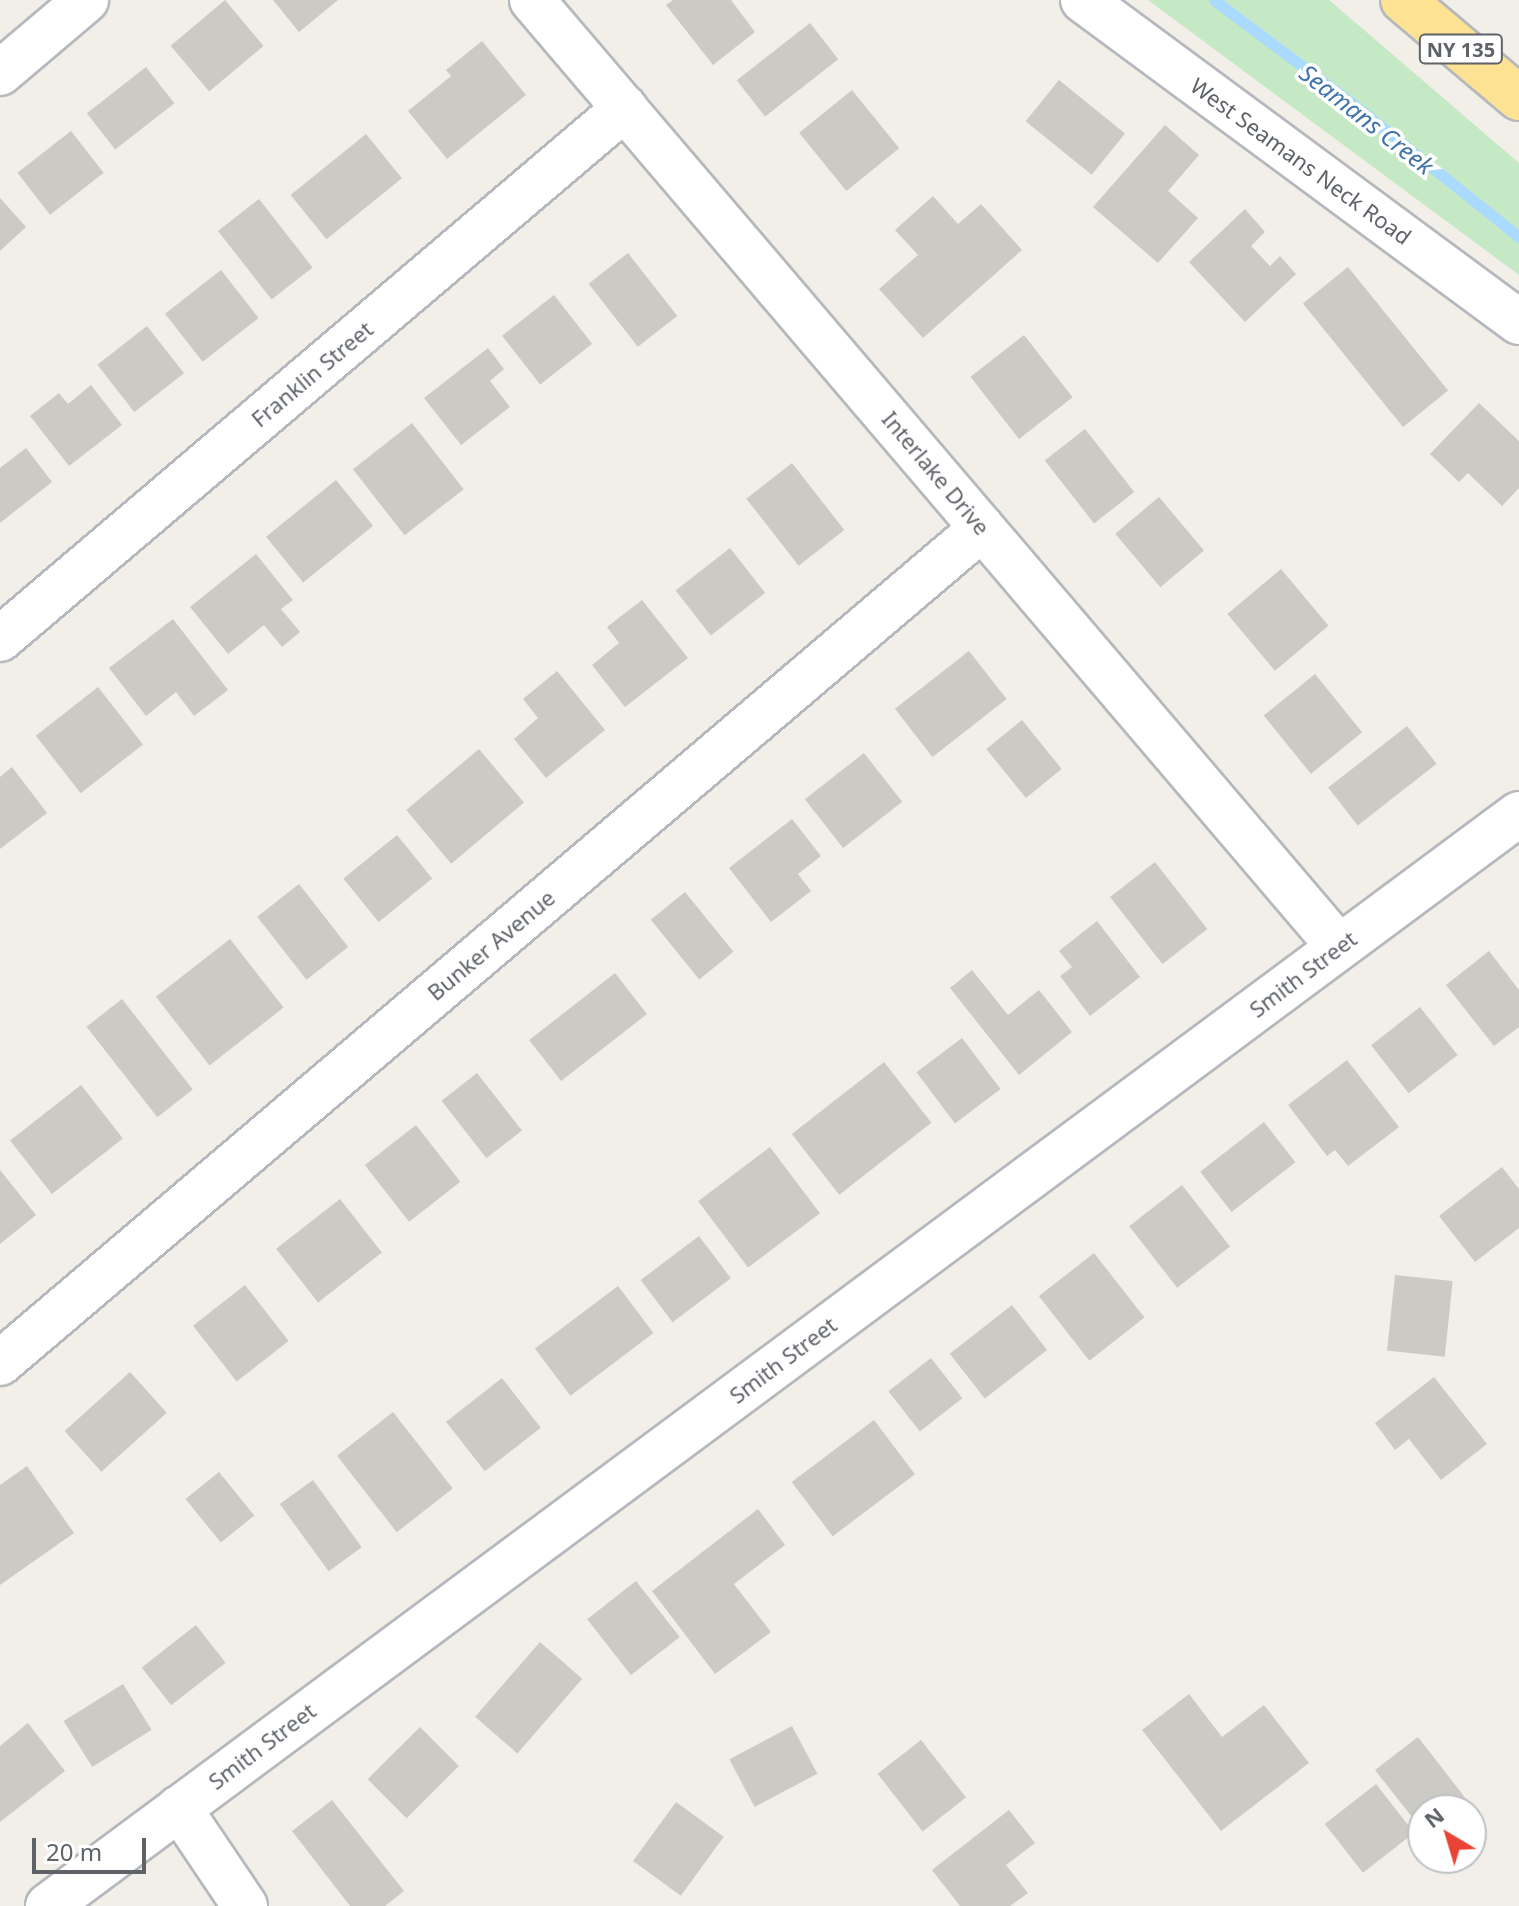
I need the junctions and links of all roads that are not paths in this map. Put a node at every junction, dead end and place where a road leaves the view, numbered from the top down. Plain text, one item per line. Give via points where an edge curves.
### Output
1 (86, 0) edge
2 (532, 0) edge
3 (1083, 0) edge
4 (1403, 0) edge
5 (0, 73) edge
6 (1519, 98) edge
7 (625, 108) junction
8 (1519, 322) edge
9 (982, 528) junction
10 (0, 639) edge
11 (1519, 814) edge
12 (1339, 947) junction
13 (0, 1363) edge
14 (179, 1808) junction
15 (48, 1906) edge
16 (245, 1906) edge

1 - 5 street
2 - 7 street, Interlake Drive
3 - 8 street, West Seamans Neck Road
4 - 6 highway, NY 135
7 - 9 street, Interlake Drive
7 - 10 street, Franklin Street
9 - 12 street, Interlake Drive
9 - 13 street, Bunker Avenue
11 - 12 street, Smith Street
12 - 14 street, Smith Street
14 - 15 street, Smith Street
14 - 16 street

